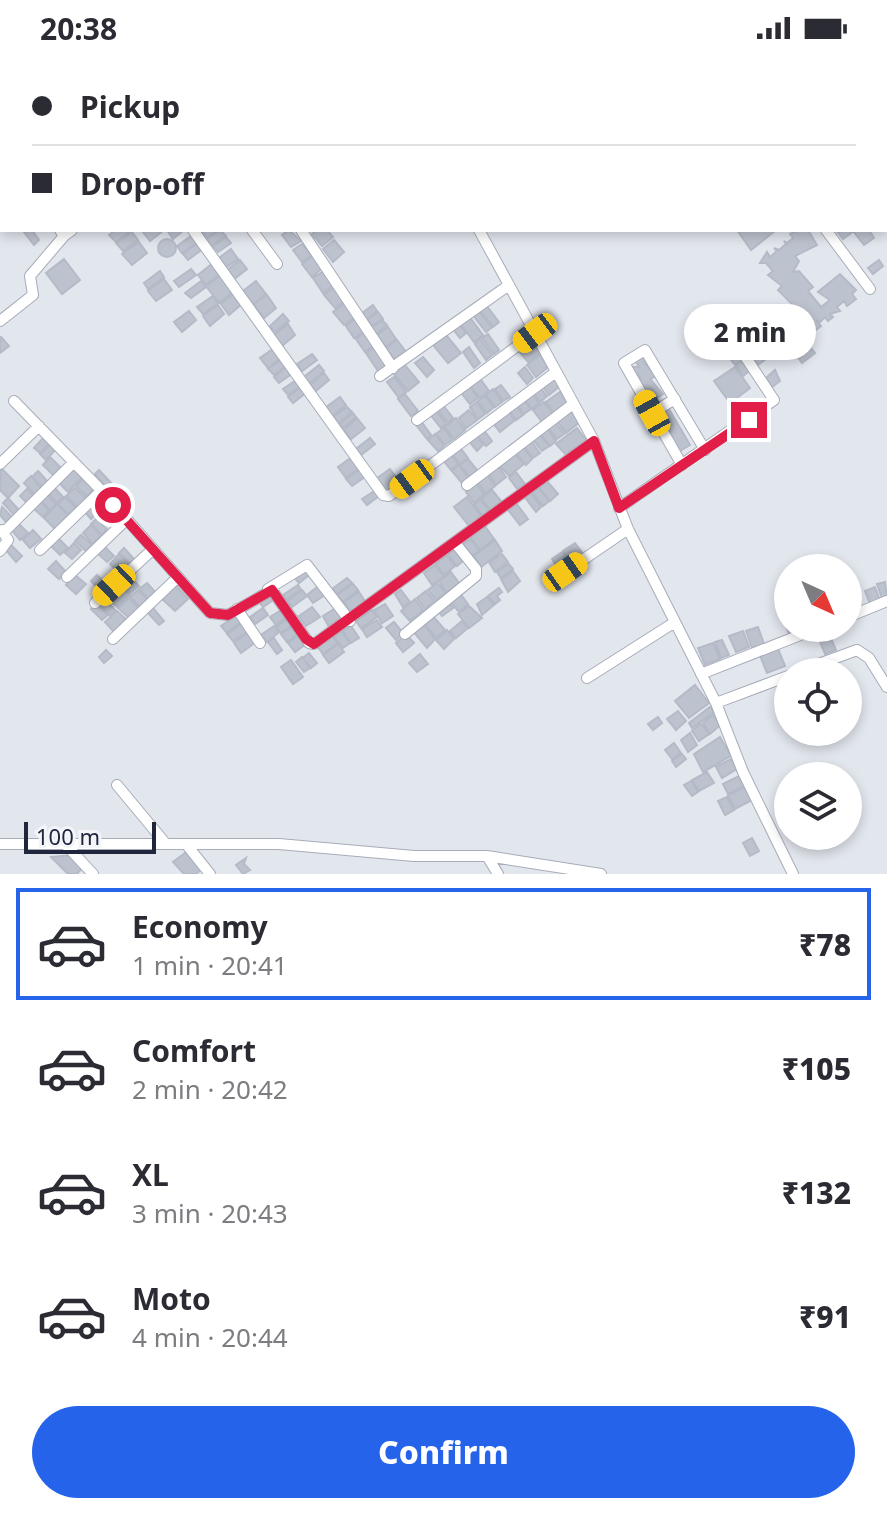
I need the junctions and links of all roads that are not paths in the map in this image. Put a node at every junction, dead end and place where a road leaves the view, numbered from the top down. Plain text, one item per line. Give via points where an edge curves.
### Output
1 (65, 232) edge
2 (194, 232) edge
3 (253, 232) edge
4 (302, 232) edge
5 (480, 232) edge
6 (827, 232) edge
7 (277, 264) dead end
8 (509, 285) junction
9 (870, 289) dead end
10 (721, 320) dead end
11 (0, 321) edge
12 (535, 333) junction
13 (393, 368) junction
14 (556, 372) junction
15 (380, 376) dead end
16 (675, 399) junction
17 (14, 401) dead end
18 (573, 404) junction
19 (652, 413) junction
20 (417, 420) dead end
21 (39, 426) junction
22 (594, 441) junction
23 (705, 450) junction
24 (74, 462) junction
25 (0, 464) edge
26 (682, 465) junction
27 (467, 485) dead end
28 (101, 491) junction
29 (619, 508) junction
30 (126, 520) junction
31 (628, 529) junction
32 (2, 530) edge
33 (456, 544) junction
34 (40, 550) dead end
35 (152, 550) junction
36 (0, 551) edge
37 (565, 572) dead end
38 (67, 577) dead end
39 (177, 578) junction
40 (268, 589) junction
41 (887, 601) edge
42 (95, 603) dead end
43 (237, 609) junction
44 (862, 611) edge
45 (350, 621) junction
46 (675, 622) junction
47 (405, 634) dead end
48 (113, 639) dead end
49 (782, 642) edge
50 (260, 643) dead end
51 (835, 658) edge
52 (701, 674) junction
53 (587, 678) dead end
54 (774, 681) edge
55 (887, 687) edge
56 (716, 703) junction
57 (117, 785) dead end
58 (0, 844) edge
59 (166, 844) junction
60 (186, 844) junction
61 (66, 845) junction
62 (487, 856) junction
63 (547, 870) edge
64 (93, 874) edge
65 (210, 874) edge
66 (498, 874) edge
67 (601, 874) edge
68 (793, 874) edge

1 - 11 street via 30,276 33,295
2 - 14 street via 383,495 389,496
3 - 7 street
4 - 13 street
5 - 8 street
6 - 9 street
8 - 12 street
8 - 13 street
10 - 23 street via 774,400
12 - 14 street
12 - 20 street
13 - 15 street
14 - 18 street
16 - 19 street
16 - 19 street via 645,350 624,363
16 - 23 street
17 - 21 street
18 - 22 street
18 - 27 street
19 - 26 street
21 - 24 street
21 - 25 street
22 - 29 street
22 - 33 street
23 - 26 street
24 - 28 street
24 - 32 street
26 - 29 street
28 - 30 street
28 - 34 street
29 - 31 street
30 - 35 street
30 - 38 street
31 - 37 street
31 - 46 street
32 - 36 street via 8,540
33 - 45 street
33 - 47 street via 476,576
35 - 39 street
35 - 42 street
39 - 43 street via 210,613 222,616
39 - 48 street
40 - 43 street
40 - 45 street via 309,643 321,642
40 - 45 street via 307,565
41 - 44 street
43 - 50 street
46 - 52 street
46 - 53 street
49 - 52 street
51 - 55 street via 857,650 869,658
52 - 56 street
54 - 56 street
56 - 68 street
57 - 59 street
58 - 61 street
59 - 60 street
59 - 61 street
60 - 62 street
60 - 65 street
61 - 64 street
62 - 63 street
62 - 66 street
63 - 67 street

